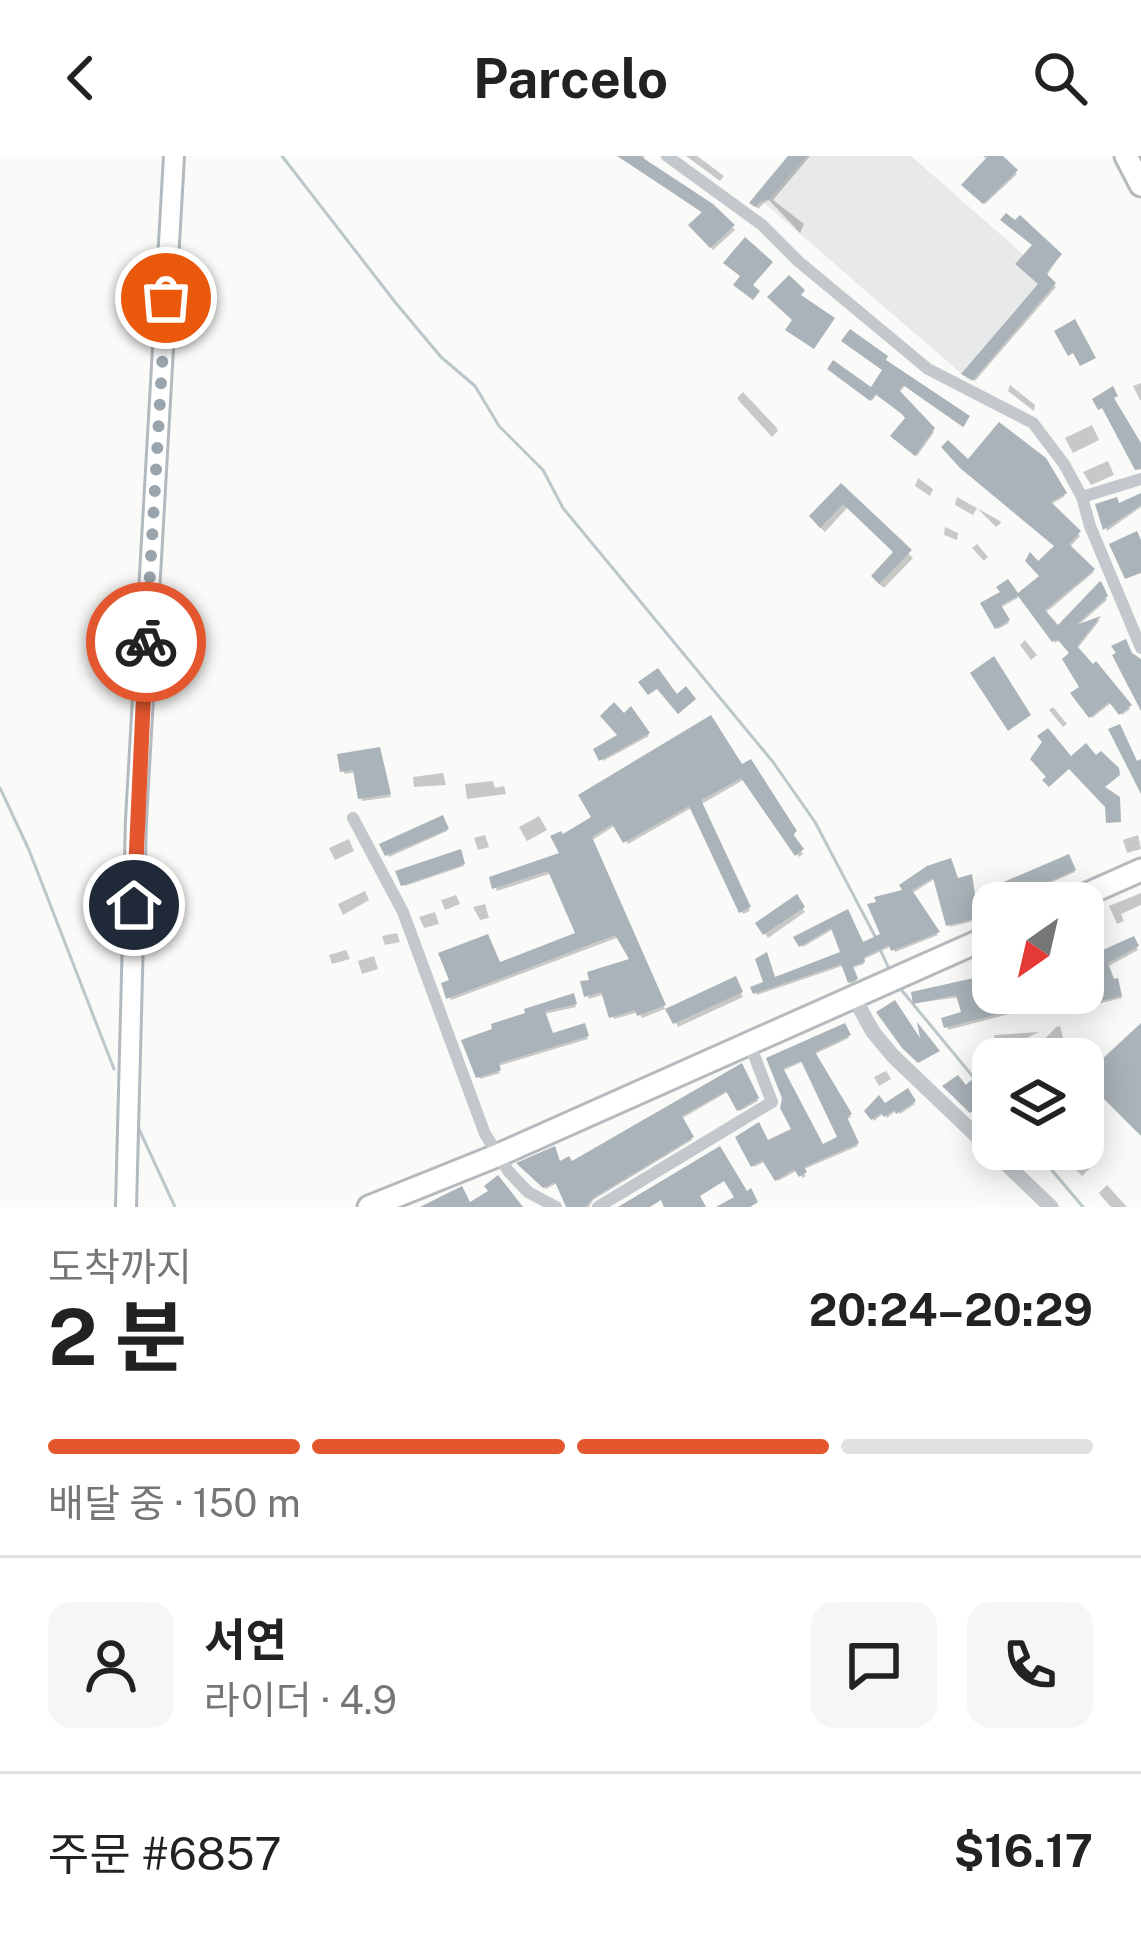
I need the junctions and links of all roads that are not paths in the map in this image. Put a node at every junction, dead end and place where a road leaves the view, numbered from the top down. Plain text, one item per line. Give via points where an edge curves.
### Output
1 (173, 156) edge
2 (667, 156) edge
3 (1126, 156) edge
4 (1141, 185) edge
5 (1141, 479) edge
6 (1082, 497) junction
7 (1141, 648) edge
8 (353, 818) dead end
9 (1141, 870) edge
10 (1104, 886) edge
11 (972, 944) edge
12 (853, 996) junction
13 (749, 1042) junction
14 (496, 1156) junction
15 (126, 1207) edge
16 (369, 1207) edge
17 (556, 1207) edge
18 (598, 1207) edge
19 (1051, 1207) edge

1 - 15 main road via 136,820
2 - 6 street via 762,225 928,369 1033,423
3 - 4 main road
5 - 6 street
6 - 7 street
8 - 14 street via 403,912
9 - 10 main road
11 - 12 main road
12 - 13 main road
12 - 19 street via 893,1056
13 - 14 main road
13 - 18 street via 772,1102
14 - 16 main road
14 - 17 street via 528,1192

